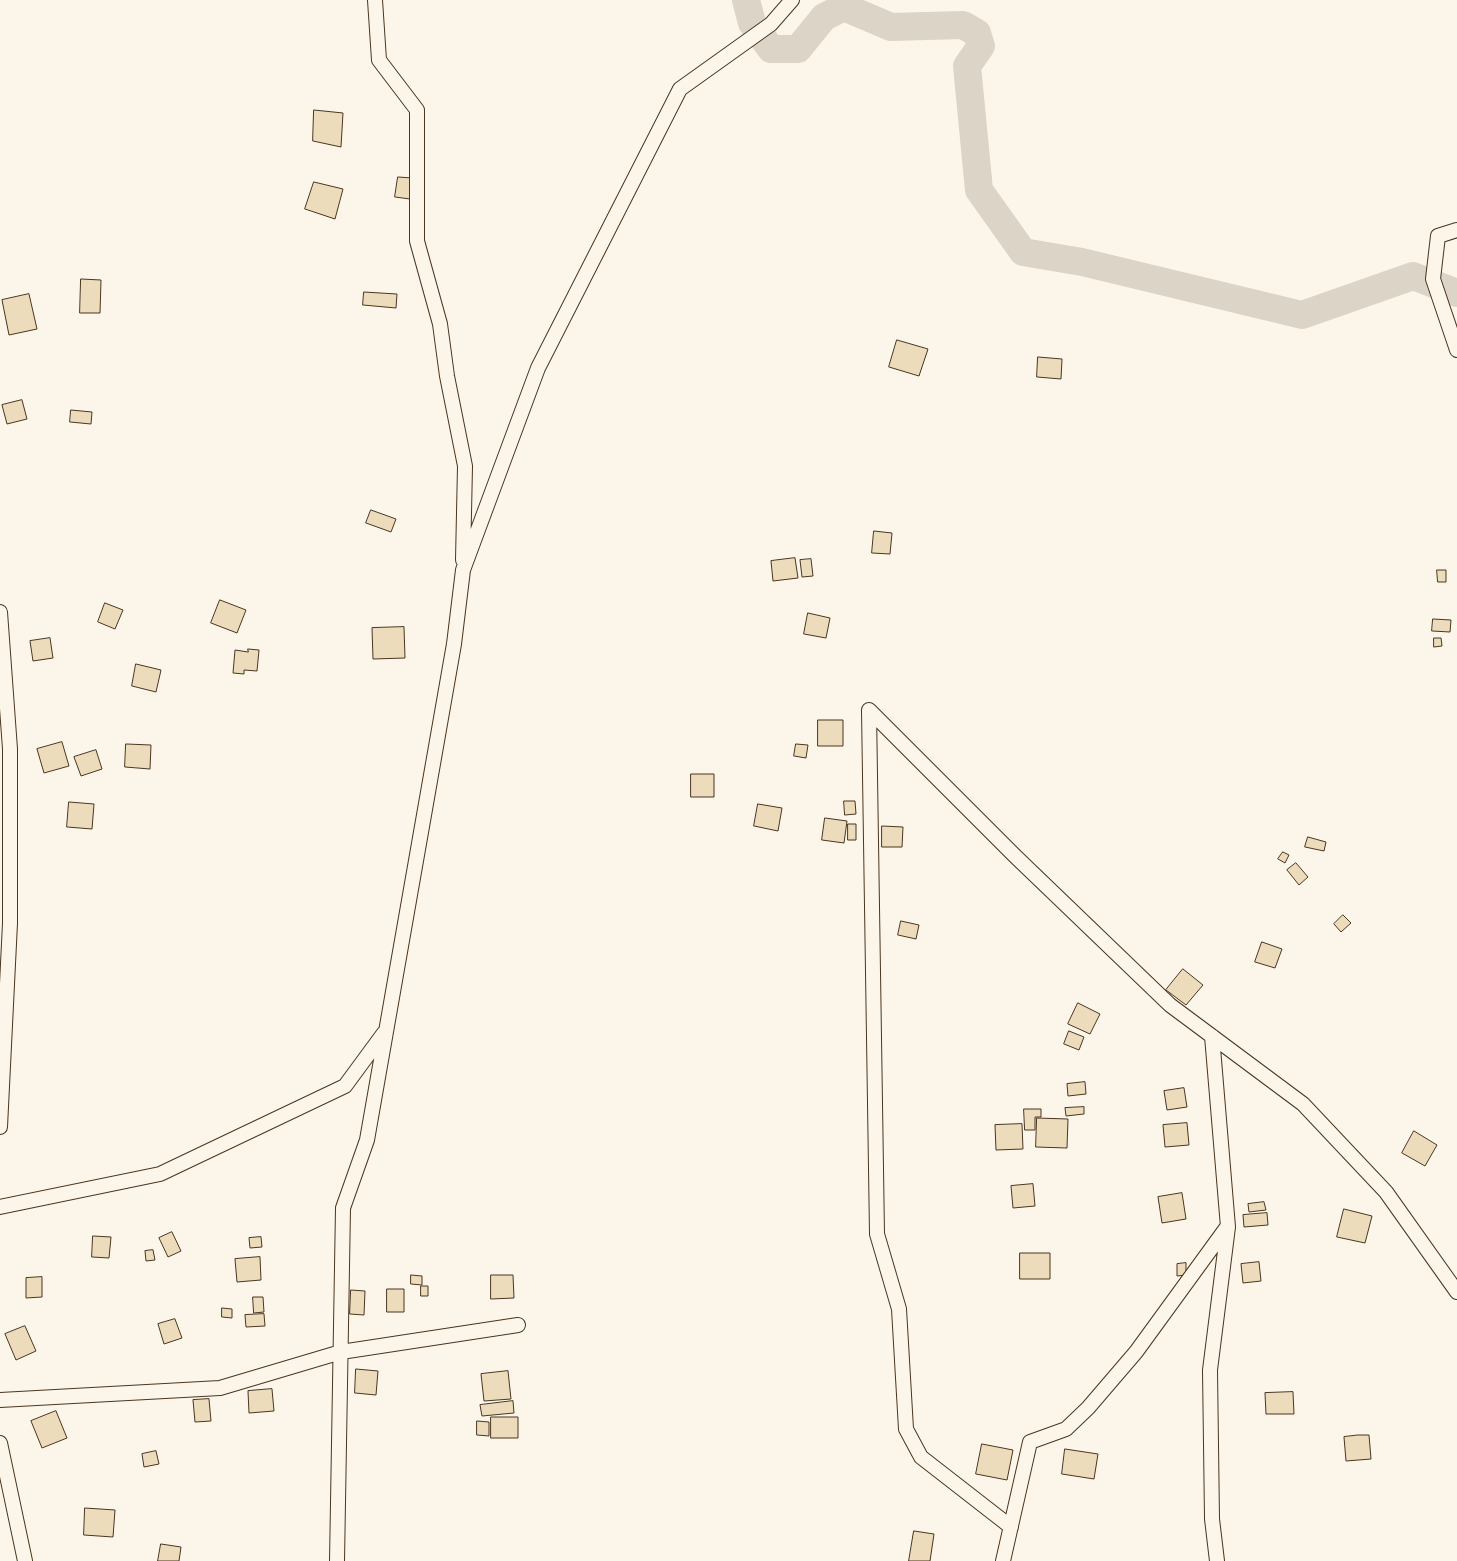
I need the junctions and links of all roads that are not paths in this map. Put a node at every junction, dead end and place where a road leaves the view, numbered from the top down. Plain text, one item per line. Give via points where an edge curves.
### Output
1 (375, 0) edge
2 (792, 0) edge
3 (1457, 230) edge
4 (1457, 350) edge
5 (463, 570) junction
6 (0, 612) edge
7 (386, 1030) junction
8 (1212, 1036) junction
9 (0, 1127) edge
10 (0, 1207) edge
11 (1228, 1227) junction
12 (1457, 1292) edge
13 (518, 1325) dead end
14 (341, 1352) junction
15 (0, 1400) edge
16 (0, 1443) edge
17 (1011, 1526) junction
18 (25, 1561) edge
19 (337, 1561) edge
20 (1003, 1561) edge
21 (1217, 1561) edge

1 - 5 street via 379,60 417,110 417,241 440,324 464,466
2 - 5 street via 770,24 680,89 538,368
3 - 4 street via 1438,236 1433,279
5 - 7 street via 454,644
6 - 9 street via 10,749 10,923
7 - 10 street via 345,1086 160,1174
7 - 14 street via 367,1140 343,1208
8 - 11 street
8 - 12 street via 1303,1104 1386,1192
8 - 17 street via 1170,1005 868,710 877,1234 899,1308 906,1429 921,1457
11 - 17 street via 1136,1352 1088,1408 1066,1429 1030,1442
11 - 21 street via 1210,1370 1212,1519
13 - 14 street
14 - 15 street via 220,1388
14 - 19 street
16 - 18 street
17 - 20 street

